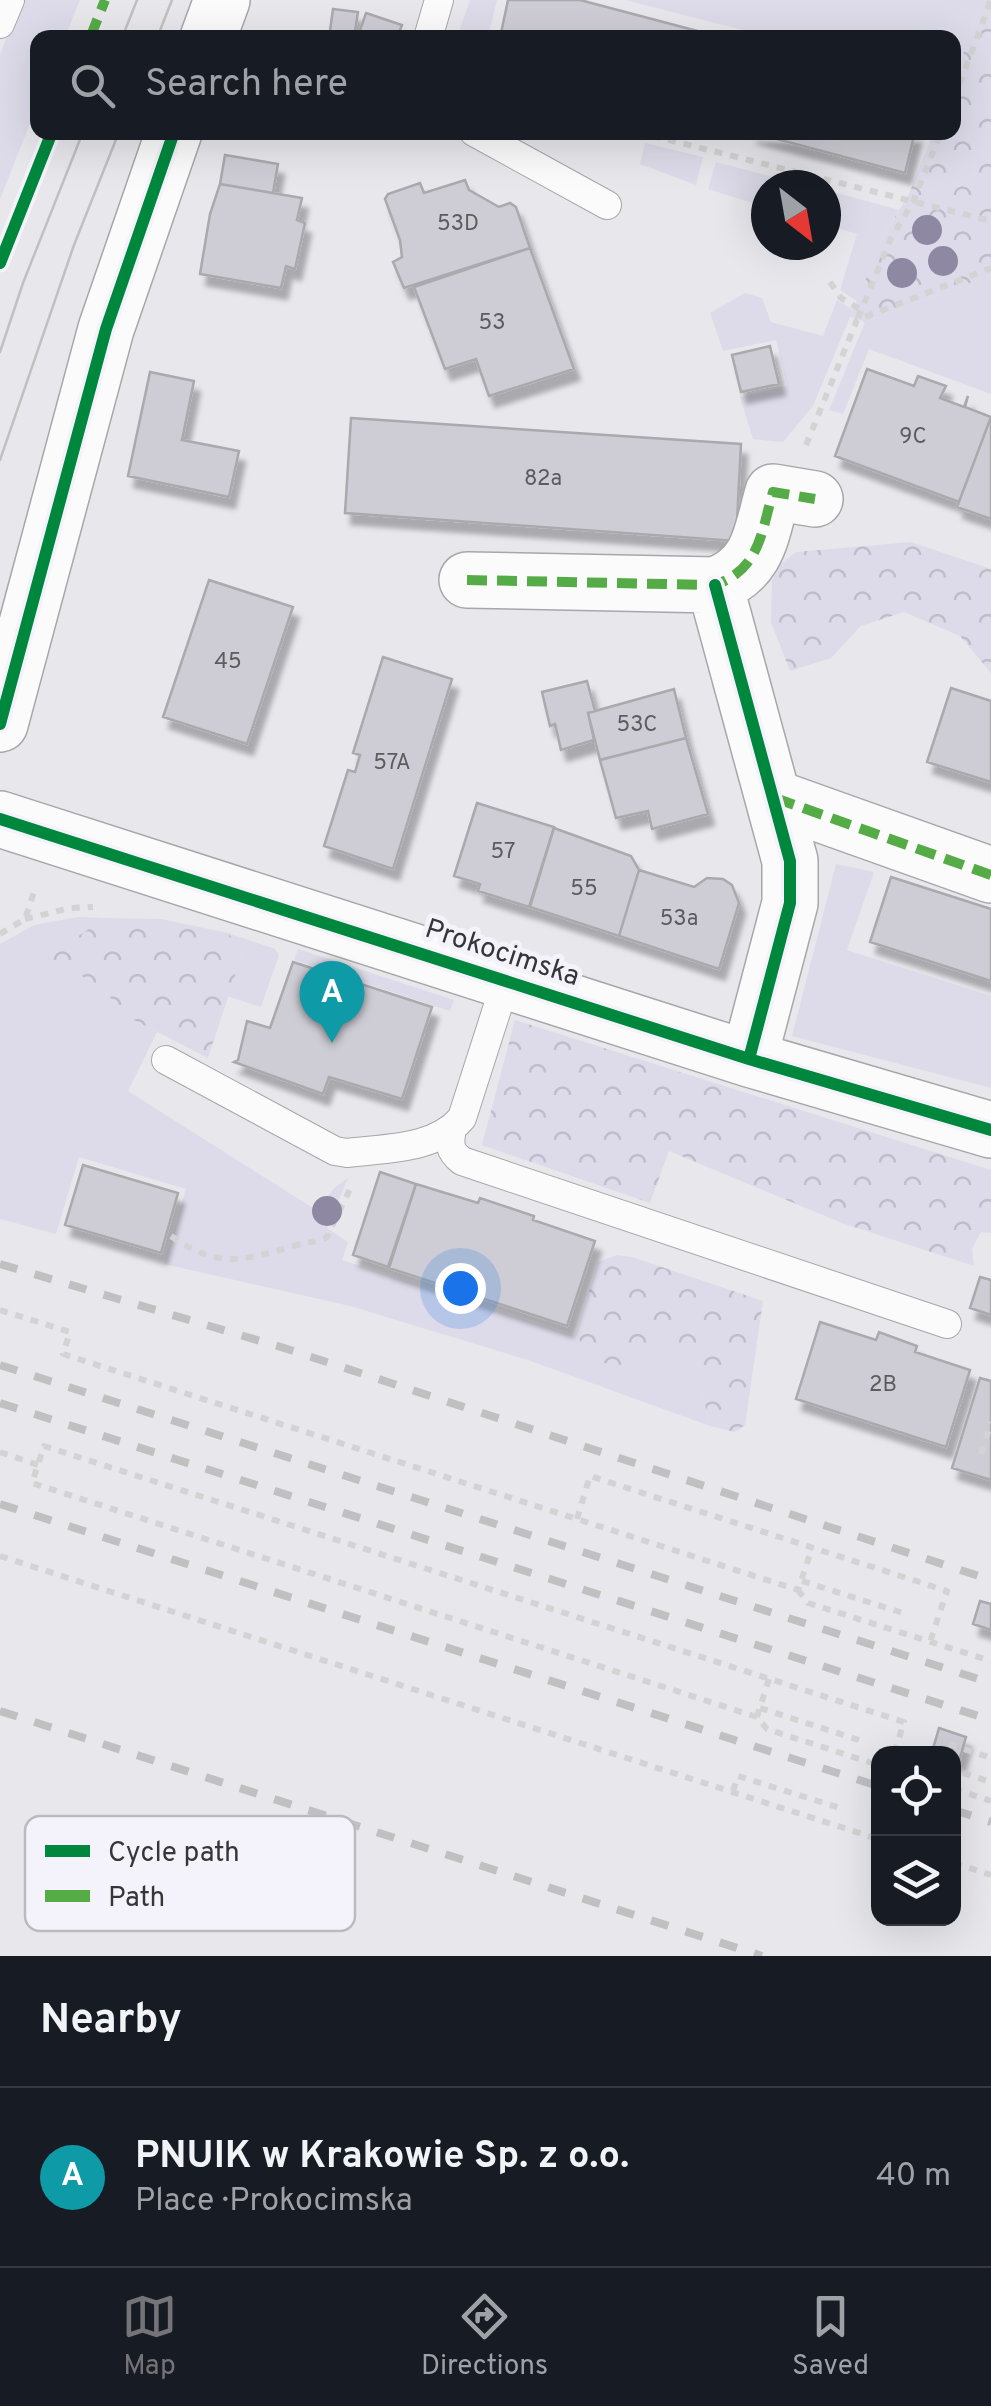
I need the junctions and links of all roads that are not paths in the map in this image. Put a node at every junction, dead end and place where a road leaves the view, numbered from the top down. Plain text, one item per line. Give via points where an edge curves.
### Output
1 (10, 0) edge
2 (222, 0) edge
3 (438, 0) edge
4 (0, 24) edge
5 (211, 30) edge
6 (430, 30) edge
7 (171, 140) edge
8 (489, 140) edge
9 (607, 205) dead end
10 (808, 479) road end
11 (467, 580) dead end
12 (715, 585) junction
13 (0, 724) edge
14 (775, 798) junction
15 (0, 819) edge
16 (991, 875) edge
17 (506, 981) junction
18 (749, 1058) junction
19 (166, 1060) dead end
20 (452, 1129) junction
21 (991, 1130) edge
22 (947, 1324) dead end

1 - 4 lane
2 - 5 street
3 - 6 lane
7 - 13 street via 106,329
8 - 9 lane
10 - 12 street via 773,492 750,565
11 - 12 street
12 - 14 street
14 - 16 street
14 - 18 street via 790,861 790,904
15 - 17 street, Prokocimska
17 - 18 street, Prokocimska
17 - 20 lane via 462,1118
18 - 21 street, Prokocimska
19 - 20 lane via 336,1151 416,1144
20 - 22 lane via 449,1143 462,1160

